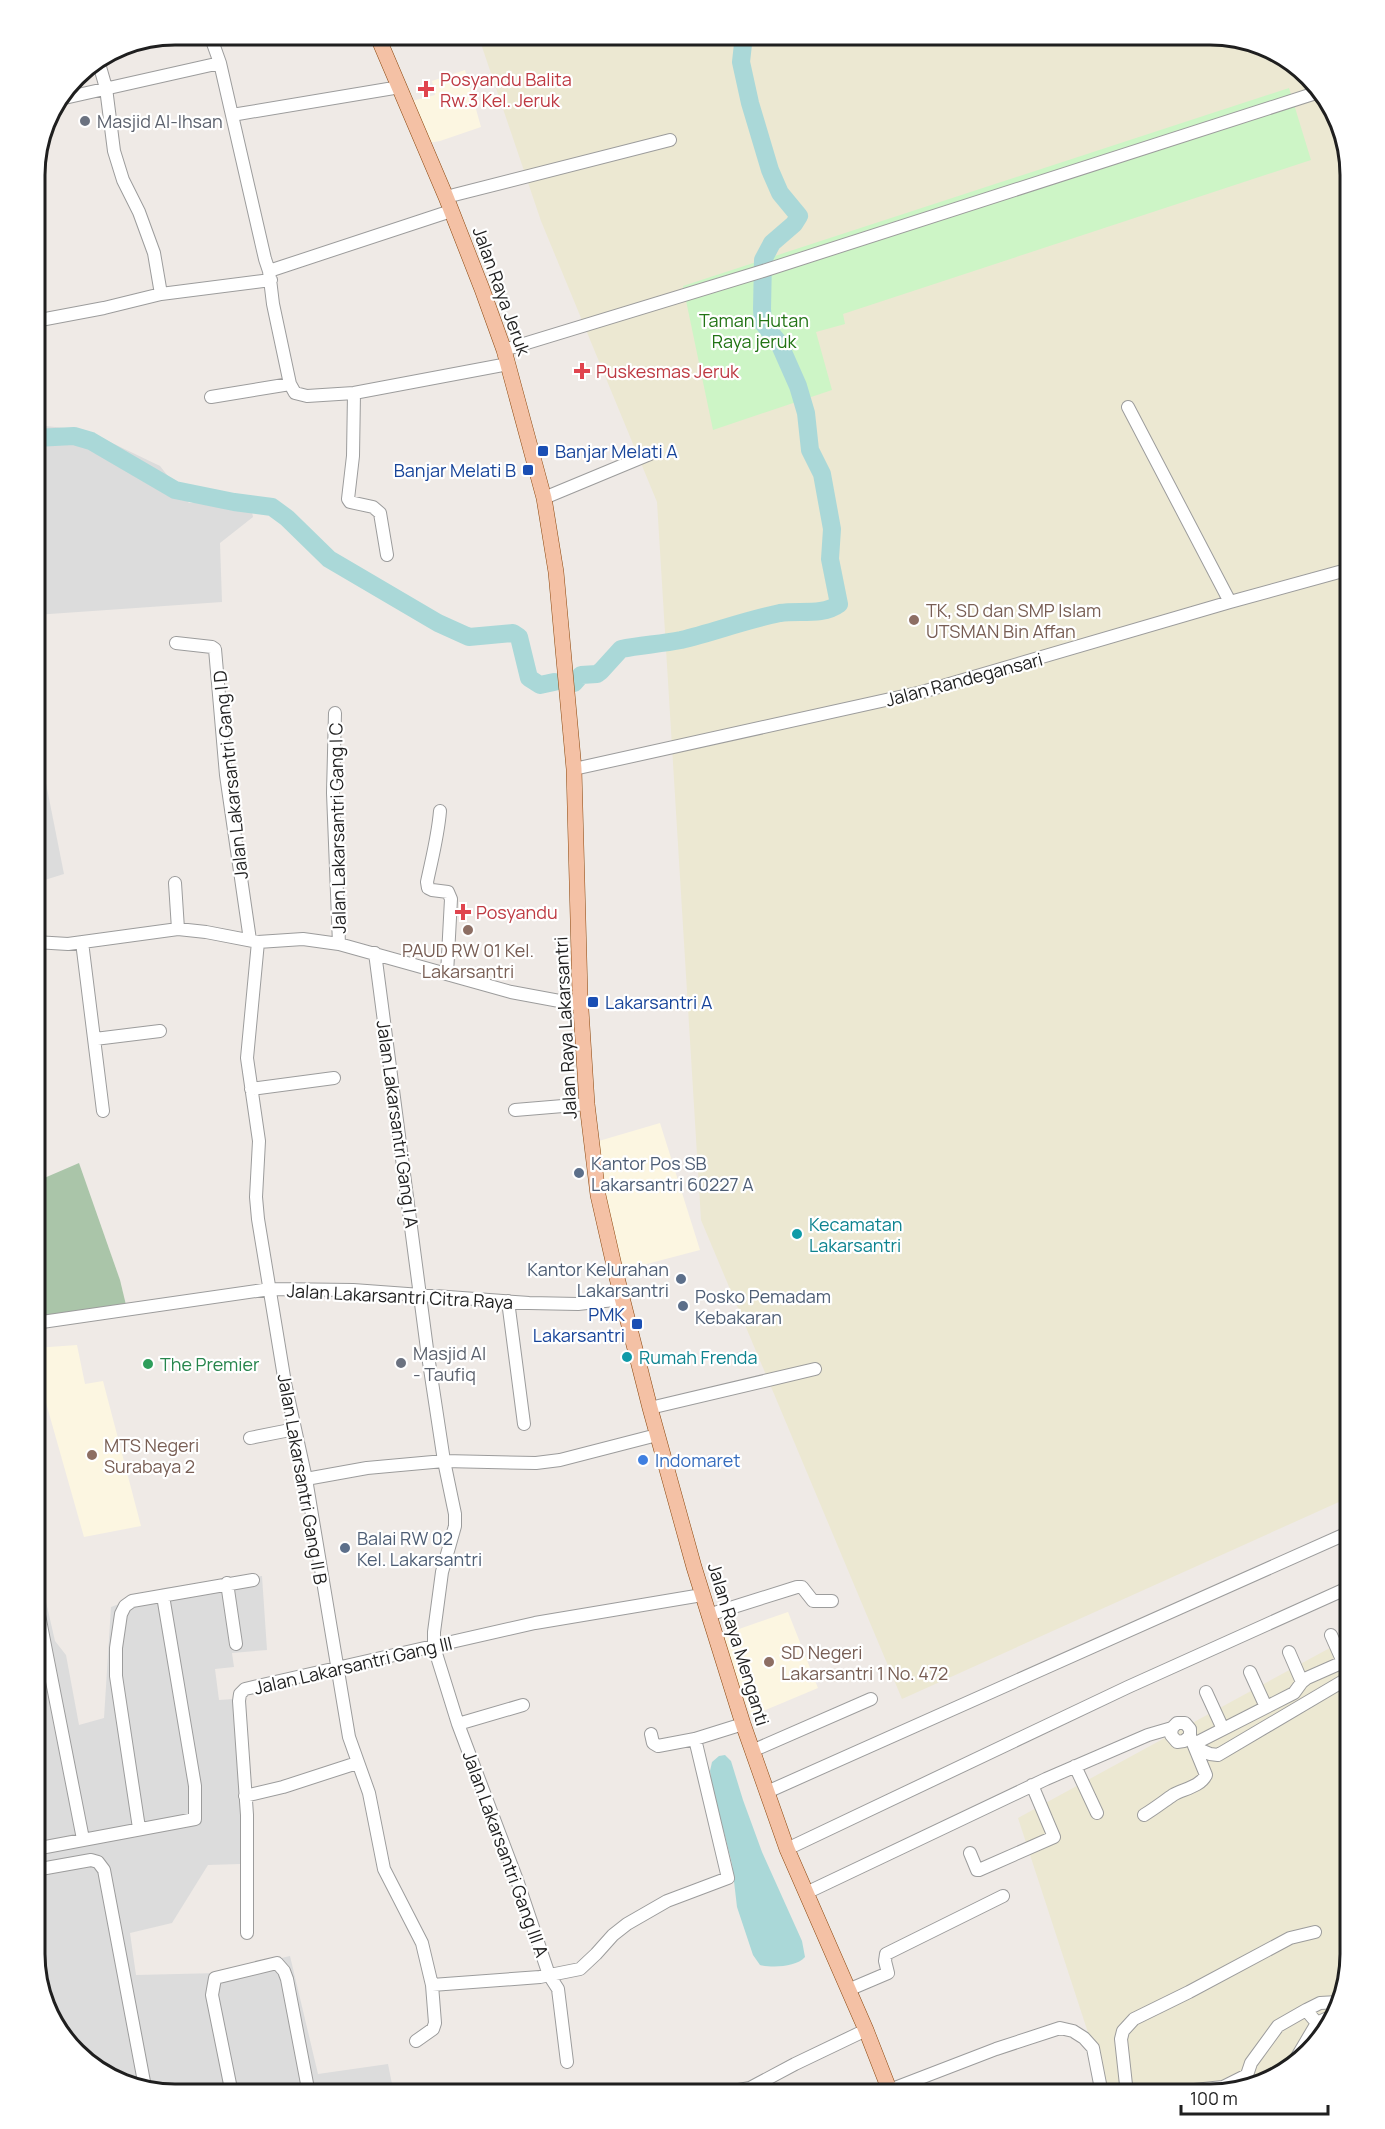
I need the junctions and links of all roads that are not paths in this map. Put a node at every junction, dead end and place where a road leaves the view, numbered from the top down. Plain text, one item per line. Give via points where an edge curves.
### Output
1 (214, 45) edge
2 (382, 45) edge
3 (220, 63) junction
4 (101, 69) edge
5 (400, 87) junction
6 (106, 88) junction
7 (1312, 94) edge
8 (72, 96) edge
9 (232, 115) junction
10 (670, 140) dead end
11 (449, 204) junction
12 (270, 275) junction
13 (161, 294) junction
14 (45, 319) edge
15 (506, 357) junction
16 (290, 384) junction
17 (354, 393) junction
18 (211, 397) dead end
19 (1128, 407) dead end
20 (650, 454) dead end
21 (544, 498) junction
22 (387, 555) dead end
23 (555, 572) joint
24 (1340, 573) edge
25 (1230, 602) junction
26 (176, 644) dead end
27 (335, 713) dead end
28 (574, 770) junction
29 (440, 811) dead end
30 (175, 883) dead end
31 (178, 929) junction
32 (254, 941) junction
33 (82, 942) junction
34 (45, 943) edge
35 (339, 944) junction
36 (375, 953) junction
37 (447, 974) junction
38 (581, 1005) junction
39 (159, 1031) dead end
40 (95, 1039) junction
41 (334, 1078) dead end
42 (251, 1089) junction
43 (587, 1104) junction
44 (515, 1110) dead end
45 (103, 1111) dead end
46 (270, 1289) junction
47 (421, 1294) junction
48 (623, 1299) junction
49 (508, 1301) junction
50 (45, 1322) edge
51 (815, 1369) dead end
52 (650, 1408) junction
53 (524, 1424) dead end
54 (295, 1429) junction
55 (657, 1435) junction
56 (250, 1438) dead end
57 (444, 1461) junction
58 (306, 1479) junction
59 (1340, 1536) edge
60 (253, 1580) dead end
61 (227, 1583) junction
62 (1340, 1592) edge
63 (702, 1595) junction
64 (163, 1596) junction
65 (832, 1601) dead end
66 (708, 1615) junction
67 (1331, 1635) dead end
68 (236, 1644) dead end
69 (434, 1647) junction
70 (1340, 1650) edge
71 (1289, 1652) dead end
72 (45, 1655) edge
73 (1340, 1664) edge
74 (338, 1669) junction
75 (1250, 1672) dead end
76 (1302, 1682) junction
77 (1340, 1683) edge
78 (1206, 1692) dead end
79 (871, 1699) dead end
80 (523, 1705) dead end
81 (1266, 1707) junction
82 (458, 1724) junction
83 (743, 1724) junction
84 (1223, 1729) junction
85 (651, 1734) dead end
86 (695, 1739) junction
87 (1193, 1743) junction
88 (752, 1751) junction
89 (357, 1763) junction
90 (1075, 1766) junction
91 (1032, 1785) junction
92 (767, 1792) junction
93 (245, 1796) junction
94 (1097, 1813) dead end
95 (1144, 1815) dead end
96 (139, 1828) junction
97 (83, 1839) junction
98 (45, 1847) edge
99 (787, 1849) junction
100 (970, 1853) dead end
101 (45, 1868) edge
102 (806, 1893) junction
103 (1003, 1896) dead end
104 (1315, 1932) dead end
105 (248, 1933) dead end
106 (549, 1974) junction
107 (432, 1985) junction
108 (848, 1990) junction
109 (1331, 2002) edge
110 (1306, 2010) junction
111 (1322, 2021) edge
112 (1317, 2023) junction
113 (866, 2030) junction
114 (1307, 2040) edge
115 (416, 2041) dead end
116 (567, 2062) dead end
117 (1249, 2079) edge
118 (144, 2080) edge
119 (230, 2084) edge
120 (307, 2084) edge
121 (763, 2084) edge
122 (884, 2084) edge
123 (909, 2084) edge
124 (1100, 2084) edge
125 (1125, 2084) edge

1 - 3 street
2 - 5 main road, Jalan Raya Jeruk
3 - 6 street
3 - 9 street
4 - 6 street
5 - 9 street
5 - 11 main road, Jalan Raya Jeruk
6 - 8 street
6 - 13 street via 114,151 154,253
7 - 15 street
9 - 12 street
10 - 11 street
11 - 12 street
11 - 15 main road, Jalan Raya Jeruk
12 - 13 street
12 - 16 street
13 - 14 street
15 - 17 street
15 - 21 main road, Jalan Raya Jeruk
16 - 17 street via 295,393 307,396
16 - 18 street
17 - 22 street via 348,499 380,513
19 - 25 street
20 - 21 street
21 - 23 main road, Jalan Raya Jeruk
23 - 28 main road, Jalan Raya Lakarsantri
24 - 25 street, Jalan Randegansari
25 - 28 street, Jalan Randegansari via 922,692
26 - 32 street, Jalan Lakarsantri Gang I D via 215,649 226,775
27 - 35 street, Jalan Lakarsantri Gang I C via 333,793
28 - 38 main road, Jalan Raya Lakarsantri
29 - 37 street via 438,839 427,882 428,888 448,892 452,899
30 - 31 street
31 - 32 street, Jalan Lakarsantri Gang I C
31 - 33 street, Jalan Lakarsantri Gang I C
32 - 35 street, Jalan Lakarsantri Gang I C via 303,939
32 - 42 street, Jalan Lakarsantri Gang II B via 248,1051
33 - 34 street, Jalan Lakarsantri Gang I C
33 - 40 street
35 - 36 street, Jalan Lakarsantri Gang I C
36 - 37 street, Jalan Lakarsantri Gang I C
36 - 47 street, Jalan Lakarsantri Gang I A
37 - 38 street, Jalan Lakarsantri Gang I C via 511,992
38 - 43 main road, Jalan Raya Lakarsantri
39 - 40 street
40 - 45 street
41 - 42 street
42 - 46 street, Jalan Lakarsantri Gang II B via 259,1141 258,1219
43 - 44 street
43 - 48 main road, Jalan Raya Lakarsantri via 598,1195
46 - 47 street, Jalan Lakarsantri Citra Raya
46 - 50 street, Jalan Lakarsantri Citra Raya
46 - 54 street, Jalan Lakarsantri Gang II B
47 - 49 street, Jalan Lakarsantri Citra Raya
47 - 57 street, Jalan Lakarsantri Gang I A
48 - 49 street, Jalan Lakarsantri Citra Raya via 578,1304
48 - 52 main road, Jalan Raya Menganti
49 - 53 street
51 - 52 street
52 - 55 main road, Jalan Raya Menganti
54 - 56 street
54 - 58 street, Jalan Lakarsantri Gang II B
55 - 57 street via 536,1464
55 - 63 main road, Jalan Raya Menganti
57 - 58 street via 367,1468
57 - 69 street, Jalan Lakarsantri Gang I A via 455,1526 442,1572
58 - 74 street, Jalan Lakarsantri Gang II B
59 - 92 street
60 - 61 street
61 - 64 street
61 - 68 street
62 - 99 street
63 - 66 main road, Jalan Raya Menganti
63 - 69 street, Jalan Lakarsantri Gang III via 535,1623
64 - 96 street via 132,1601 125,1606 116,1648 116,1676
64 - 96 street via 195,1786 195,1819
65 - 66 street via 813,1601 802,1587 797,1587
66 - 83 main road, Jalan Raya Menganti
67 - 70 street
69 - 74 street, Jalan Lakarsantri Gang III
69 - 82 street, Jalan Lakarsantri Gang III A
71 - 76 street
72 - 97 street
73 - 76 street
74 - 89 street, Jalan Lakarsantri Gang II B
74 - 93 street, Jalan Lakarsantri Gang III via 245,1689 240,1694
75 - 81 street
76 - 81 street via 1294,1693
77 - 87 street via 1218,1755
78 - 84 street
79 - 88 street
80 - 82 street
81 - 84 street
82 - 106 street, Jalan Lakarsantri Gang III A
83 - 86 street
83 - 88 main road, Jalan Raya Menganti
84 - 87 street
85 - 86 street via 658,1746
86 - 106 street via 728,1878 667,1901 627,1924 580,1969
87 - 90 street via 1190,1729 1177,1723
87 - 95 street via 1206,1775 1203,1781
88 - 92 main road, Jalan Raya Menganti
89 - 93 street
89 - 107 street, Jalan Lakarsantri Gang II B via 369,1793 384,1869 422,1943
90 - 91 street
90 - 94 street
91 - 100 street via 1054,1837 979,1870
91 - 102 street
92 - 99 main road, Jalan Raya Menganti
93 - 105 street, Jalan Lakarsantri Gang III
96 - 97 street
97 - 98 street
99 - 102 main road, Jalan Raya Menganti
101 - 118 street via 91,1860 104,1870
102 - 108 main road, Jalan Raya Menganti
103 - 108 street via 886,1954 888,1973
104 - 125 street via 1290,1938 1134,2019 1121,2039
106 - 107 street
106 - 116 street, Jalan Lakarsantri Gang III A via 561,1997
107 - 115 street, Jalan Lakarsantri Gang II B via 435,2023
108 - 113 main road, Jalan Raya Menganti
109 - 110 street
110 - 112 street
110 - 117 street via 1278,2026 1251,2063
111 - 112 street
112 - 114 street
113 - 121 street
113 - 122 main road, Jalan Raya Menganti
119 - 120 street via 212,1995 215,1978 278,1963 287,1979
123 - 124 street via 1060,2028 1073,2031 1093,2048

